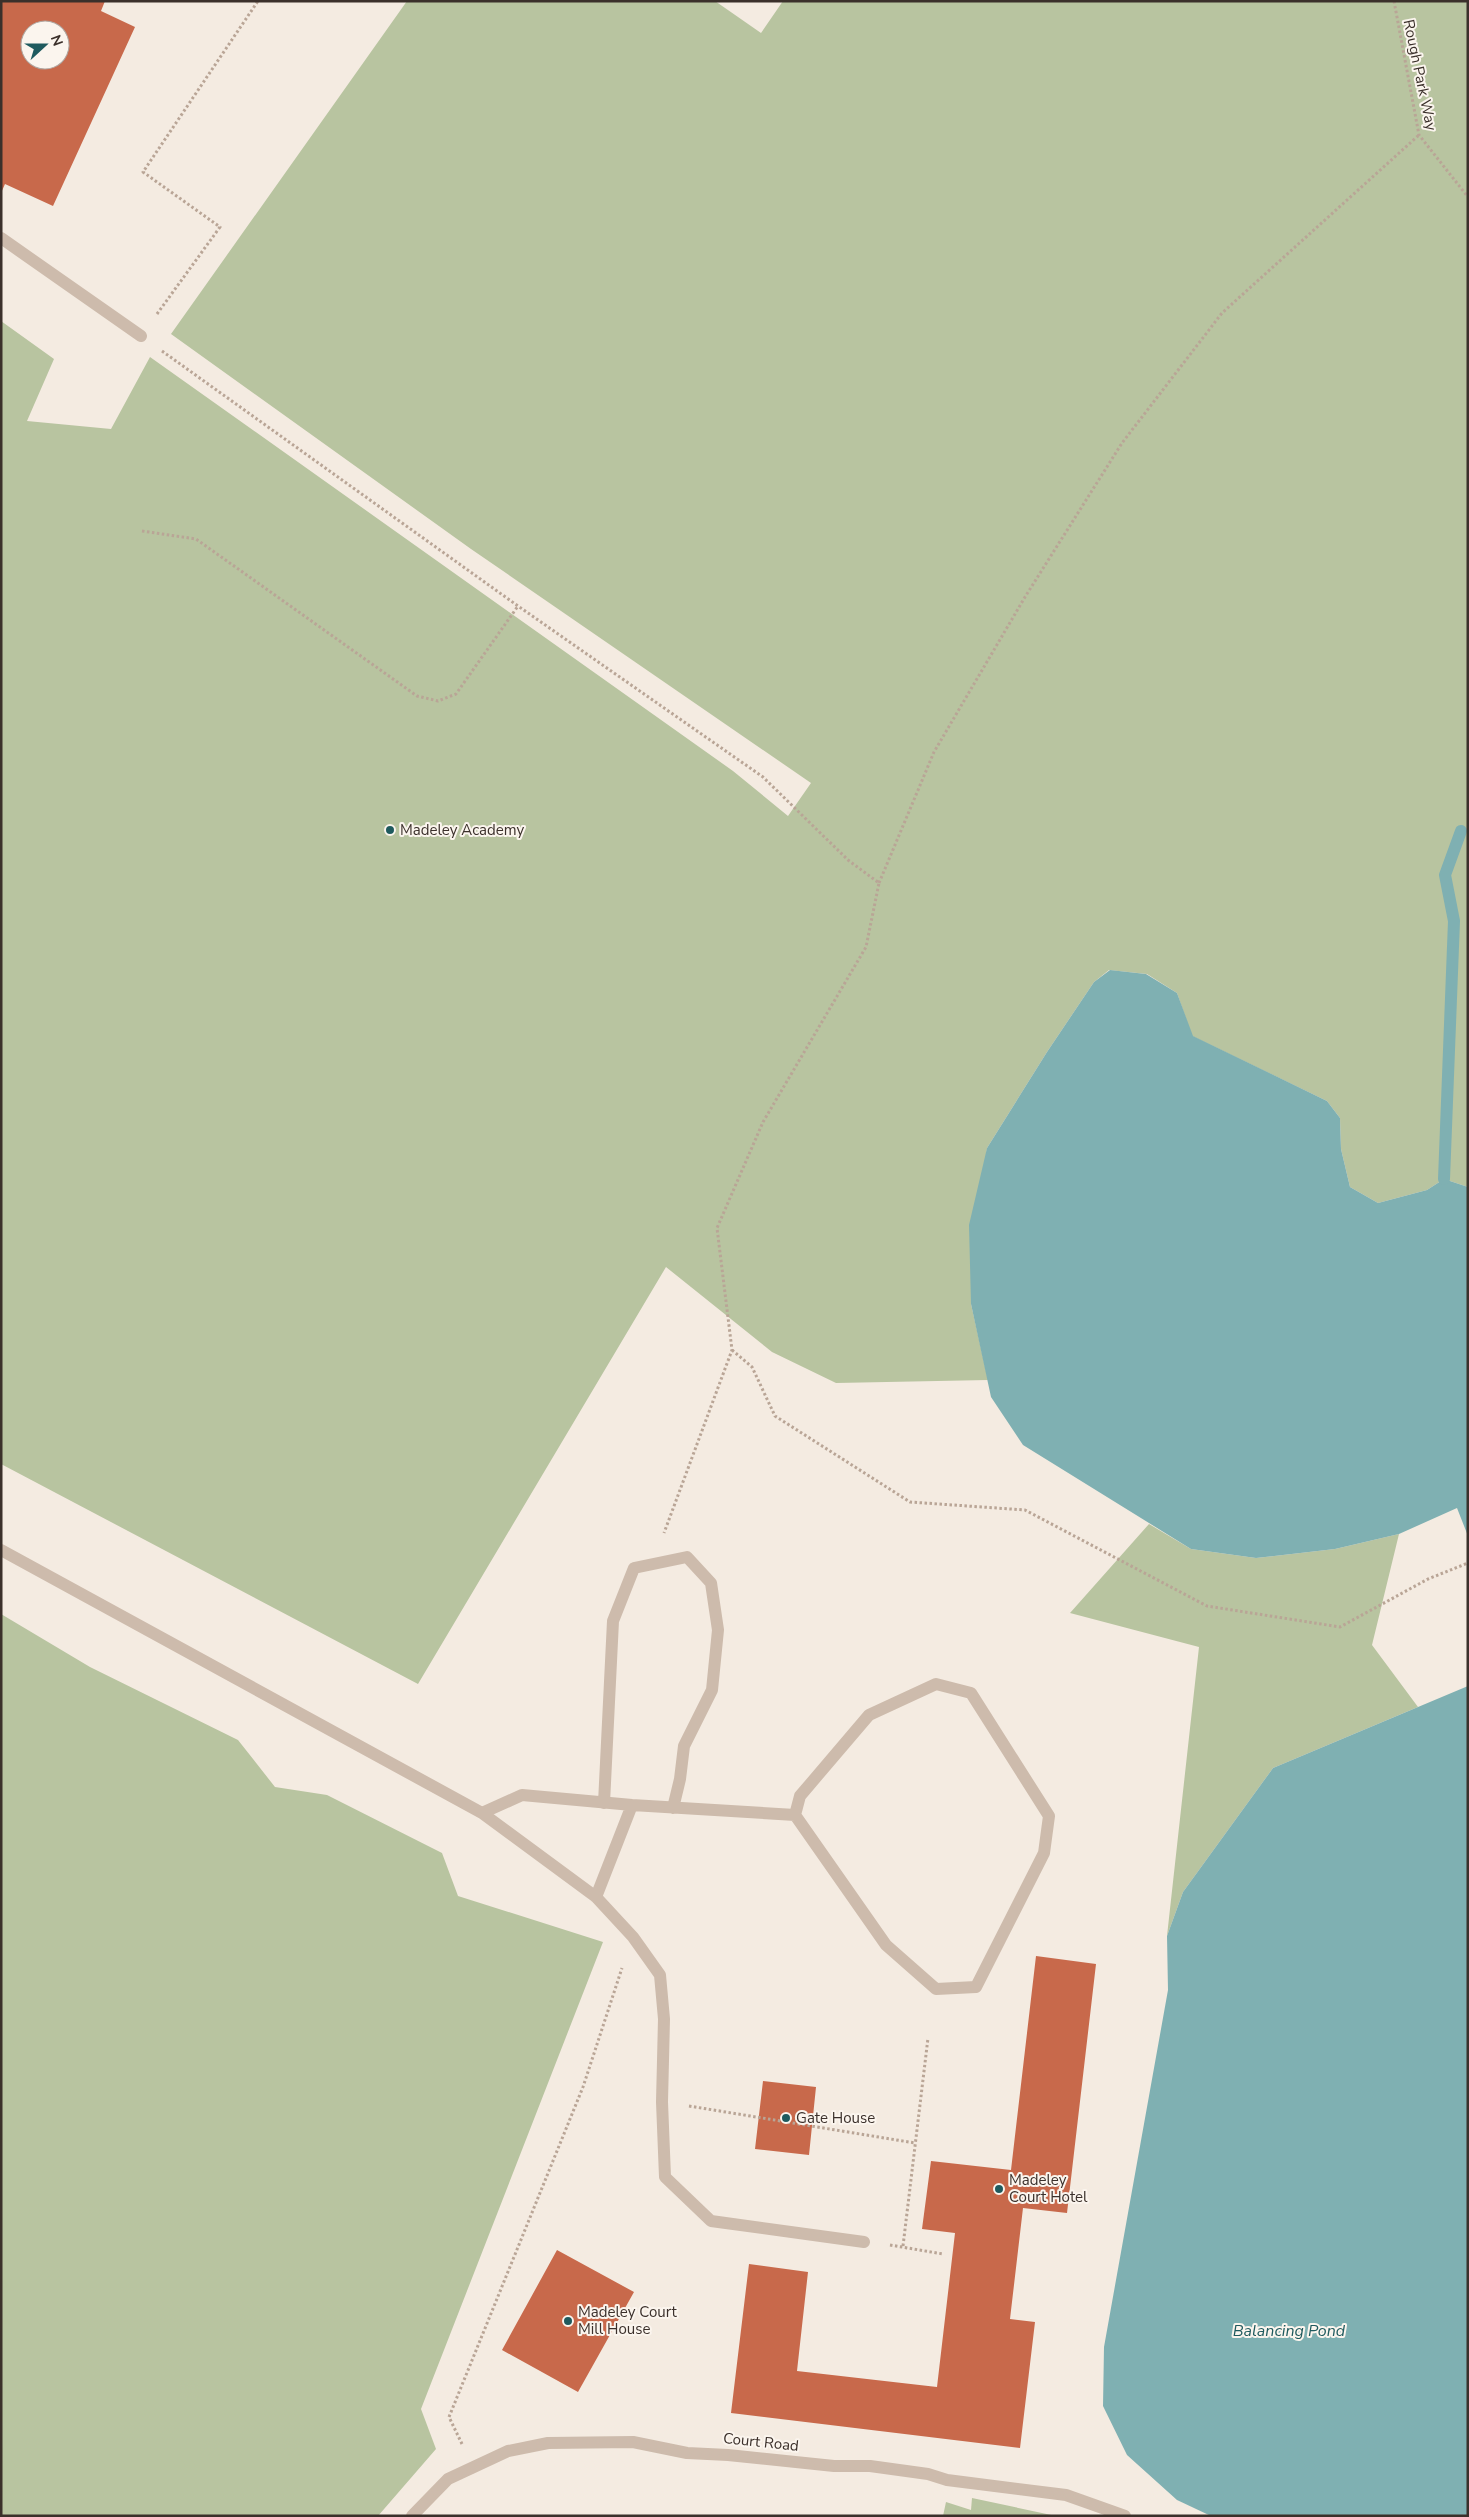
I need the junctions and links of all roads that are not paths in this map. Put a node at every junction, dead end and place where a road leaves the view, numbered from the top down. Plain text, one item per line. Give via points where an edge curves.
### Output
1 (1, 238) edge
2 (141, 336) road end
3 (1, 1550) edge
4 (604, 1803) junction
5 (632, 1805) junction
6 (674, 1808) junction
7 (482, 1813) junction
8 (795, 1815) junction
9 (596, 1897) junction
10 (864, 2242) road end
11 (412, 2516) edge
12 (1125, 2516) edge

1 - 2 street
3 - 7 street
4 - 5 street
4 - 6 street via 613,1621 634,1568 687,1557 711,1583 718,1630 712,1690 684,1746
4 - 7 street via 522,1795
5 - 6 street
5 - 9 street
6 - 8 street
7 - 9 street
8 - 8 street via 800,1796 869,1715 936,1684 971,1693 1049,1816 1044,1853 976,1987 936,1989 886,1945
9 - 10 street via 633,1937 660,1975 664,2018 662,2102 666,2177 711,2221
11 - 12 street, Court Road via 448,2479 508,2451 548,2443 633,2442 687,2453 834,2466 870,2466 928,2474 947,2480 1066,2495

